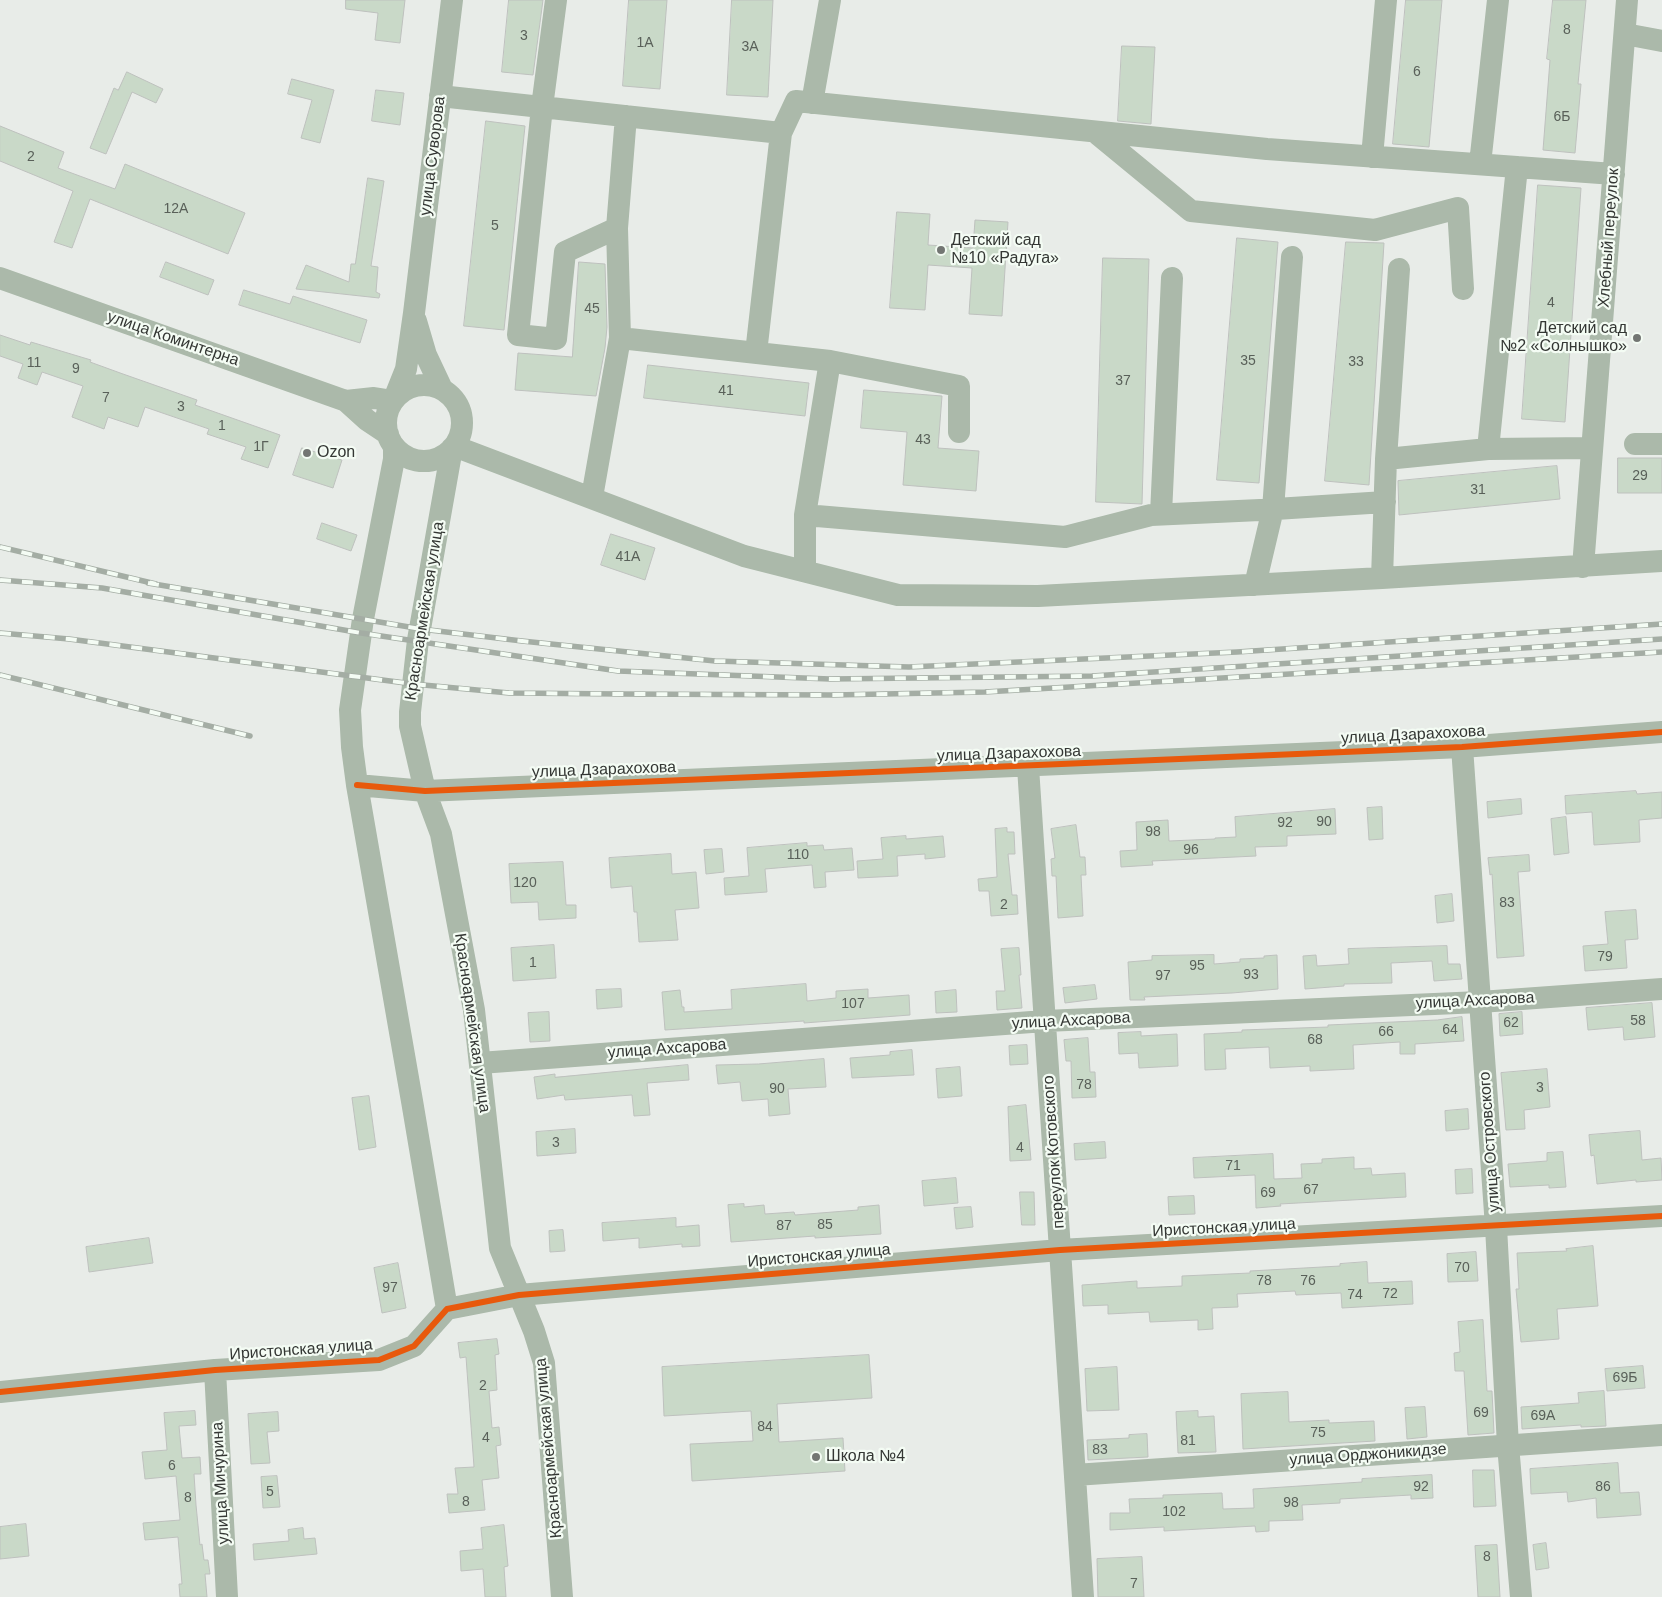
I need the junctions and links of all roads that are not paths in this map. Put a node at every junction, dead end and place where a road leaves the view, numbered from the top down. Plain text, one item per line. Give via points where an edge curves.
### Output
1 (452, 0) edge
2 (556, 0) edge
3 (830, 0) edge
4 (1386, 0) edge
5 (1498, 0) edge
6 (1627, 0) edge
7 (1624, 34) junction
8 (1662, 41) edge
9 (440, 96) junction
10 (812, 103) junction
11 (542, 107) junction
12 (626, 116) junction
13 (1095, 132) junction
14 (780, 133) junction
15 (1372, 157) junction
16 (1480, 164) junction
17 (1517, 167) junction
18 (1614, 174) junction
19 (616, 228) junction
20 (1292, 257) dead end
21 (1399, 269) dead end
22 (0, 278) edge
23 (1172, 278) dead end
24 (1463, 289) dead end
25 (414, 312) junction
26 (620, 338) junction
27 (756, 353) junction
28 (830, 361) junction
29 (442, 389) junction
30 (394, 400) junction
31 (346, 401) junction
32 (462, 421) junction
33 (959, 432) dead end
34 (391, 440) junction
35 (1635, 444) dead end
36 (1662, 444) edge
37 (453, 447) junction
38 (1592, 448) junction
39 (1488, 449) junction
40 (1386, 459) junction
41 (503, 463) junction
42 (592, 497) junction
43 (1385, 502) junction
44 (1273, 509) junction
45 (1161, 514) junction
46 (805, 515) junction
47 (1662, 561) edge
48 (1583, 566) junction
49 (805, 571) junction
50 (1382, 578) junction
51 (1255, 585) junction
52 (1662, 732) edge
53 (1462, 747) junction
54 (1028, 767) junction
55 (357, 786) junction
56 (425, 791) junction
57 (1662, 989) edge
58 (1480, 1002) junction
59 (1045, 1021) junction
60 (480, 1063) junction
61 (1662, 1216) edge
62 (1496, 1227) junction
63 (1060, 1250) junction
64 (519, 1295) junction
65 (447, 1309) junction
66 (216, 1370) junction
67 (0, 1392) edge
68 (1662, 1436) edge
69 (1508, 1445) junction
70 (1075, 1475) junction
71 (227, 1597) edge
72 (562, 1597) edge
73 (1083, 1597) edge
74 (1521, 1597) edge

1 - 9 street, улица Суворова
2 - 11 street
3 - 10 street
4 - 15 street
5 - 16 street
6 - 7 street, Хлебный переулок
7 - 8 street
7 - 18 street, Хлебный переулок
9 - 11 street
9 - 25 street, улица Суворова
10 - 13 street
10 - 14 street via 796,101
11 - 12 street
11 - 19 street via 518,335 556,339 565,252
12 - 14 street
12 - 19 street
13 - 15 street
13 - 24 street via 1191,211 1375,230 1458,208
14 - 27 street
15 - 16 street
16 - 17 street
17 - 18 street
17 - 39 street
18 - 38 street, Хлебный переулок
19 - 26 street
20 - 44 street
21 - 40 street
22 - 31 street, улица Коминтерна
23 - 45 street
25 - 29 street, улица Суворова via 426,355
25 - 30 street, улица Суворова via 406,370
26 - 27 street
26 - 42 street
27 - 28 street
28 - 33 street via 959,386
28 - 46 street
29 - 30 street via 416,386 404,390
29 - 32 street via 456,402
30 - 31 street, улица Коминтерна
30 - 34 street via 387,417
31 - 34 street, улица Коминтерна
32 - 37 street, Красноармейская улица via 460,436
32 - 41 street
34 - 37 street via 408,457 426,461
34 - 55 street via 394,459 363,619 350,710
35 - 36 street
37 - 41 street
37 - 56 street, Красноармейская улица via 418,640 410,712 412,740
38 - 39 street
38 - 48 street, Хлебный переулок
39 - 40 street
40 - 43 street
41 - 42 street
42 - 49 street via 744,556
43 - 44 street
43 - 50 street
44 - 45 street
44 - 51 street
45 - 46 street via 1066,537
46 - 49 street
47 - 48 street
48 - 50 street
49 - 51 street via 898,594 1038,596
50 - 51 street
52 - 53 street, улица Дзарахохова
53 - 54 street, улица Дзарахохова
53 - 58 street, улица Островского
54 - 56 street, улица Дзарахохова
54 - 59 street, переулок Котовского
55 - 56 street, улица Дзарахохова
55 - 65 street
56 - 60 street, Красноармейская улица via 441,834 474,1010
57 - 58 street, улица Ахсарова
58 - 59 street, улица Ахсарова
58 - 62 street, улица Островского
59 - 60 street, улица Ахсарова
59 - 63 street, переулок Котовского
60 - 64 street, Красноармейская улица via 500,1248
61 - 62 street, Иристонская улица
62 - 63 street, Иристонская улица
62 - 69 street, улица Островского
63 - 64 street, Иристонская улица
63 - 70 street, переулок Котовского
64 - 65 street, Иристонская улица
64 - 72 street, Красноармейская улица via 544,1363
65 - 66 street, Иристонская улица via 414,1346 379,1360
66 - 67 street, Иристонская улица
66 - 71 street, улица Мичурина
68 - 69 street, улица Орджоникидзе
69 - 70 street, улица Орджоникидзе
69 - 74 street, улица Островского
70 - 73 street, переулок Котовского

